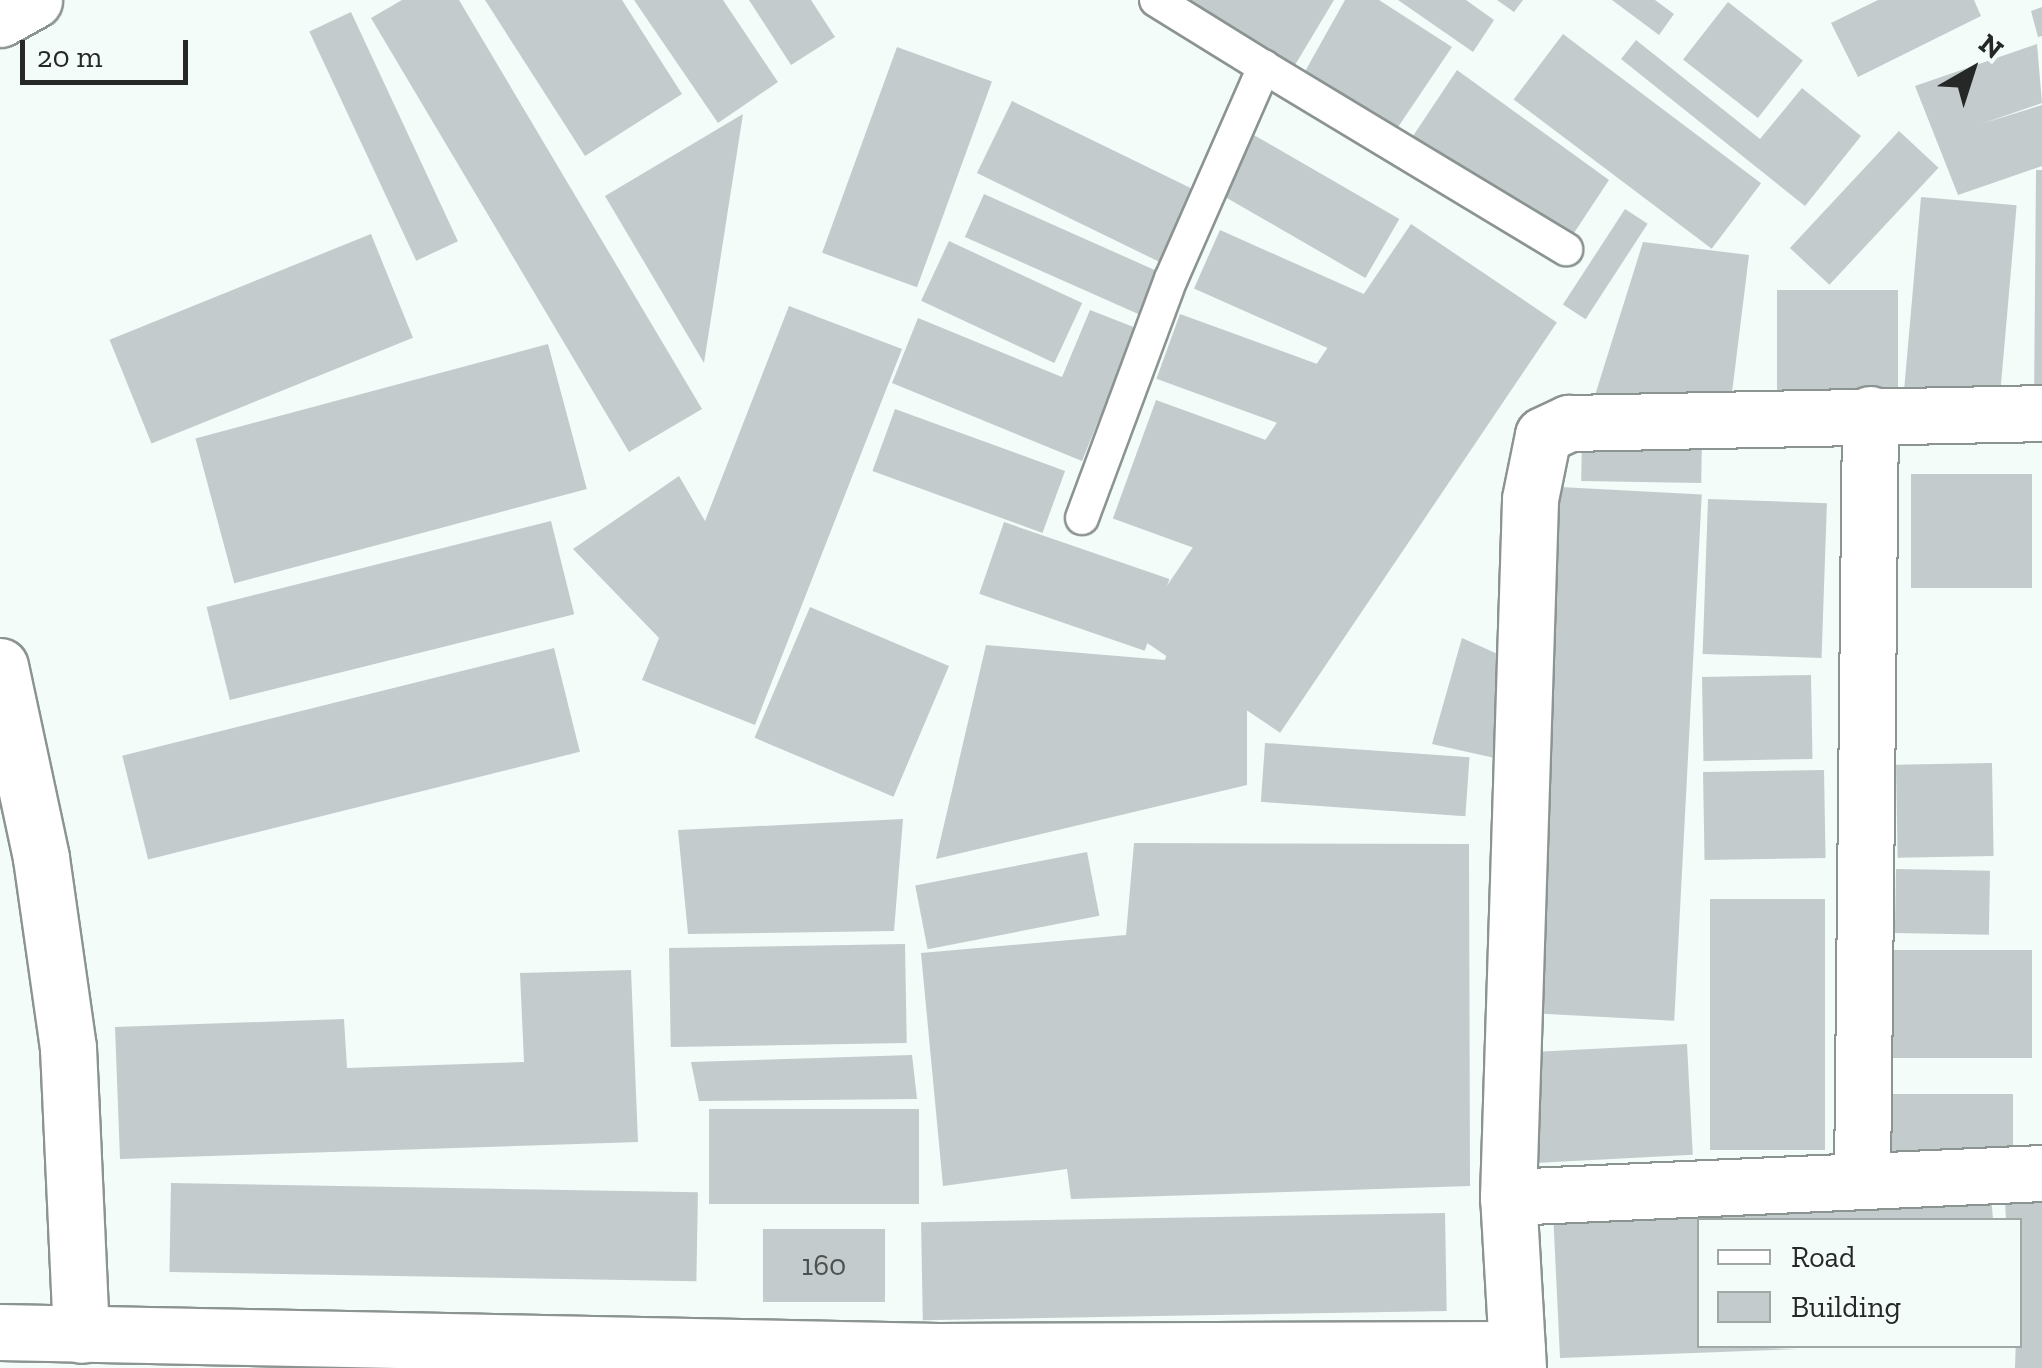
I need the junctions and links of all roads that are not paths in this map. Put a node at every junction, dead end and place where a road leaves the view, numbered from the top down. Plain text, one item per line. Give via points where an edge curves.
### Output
1 (34, 0) edge
2 (1156, 0) edge
3 (0, 19) edge
4 (1264, 67) junction
5 (1566, 248) dead end
6 (2042, 413) edge
7 (1870, 414) junction
8 (1082, 518) dead end
9 (0, 666) edge
10 (2042, 1173) edge
11 (1862, 1180) junction
12 (1508, 1197) junction
13 (0, 1332) edge
14 (81, 1351) edge
15 (938, 1359) edge
16 (1517, 1359) edge

1 - 3 street
2 - 4 lane
4 - 5 lane
4 - 8 lane via 1171,279
6 - 7 street
7 - 11 street
7 - 12 street via 1569,423 1543,435 1530,499
9 - 14 street via 41,858 68,1048
10 - 11 street
11 - 12 street
12 - 16 street
13 - 14 street
14 - 15 street
15 - 16 street

